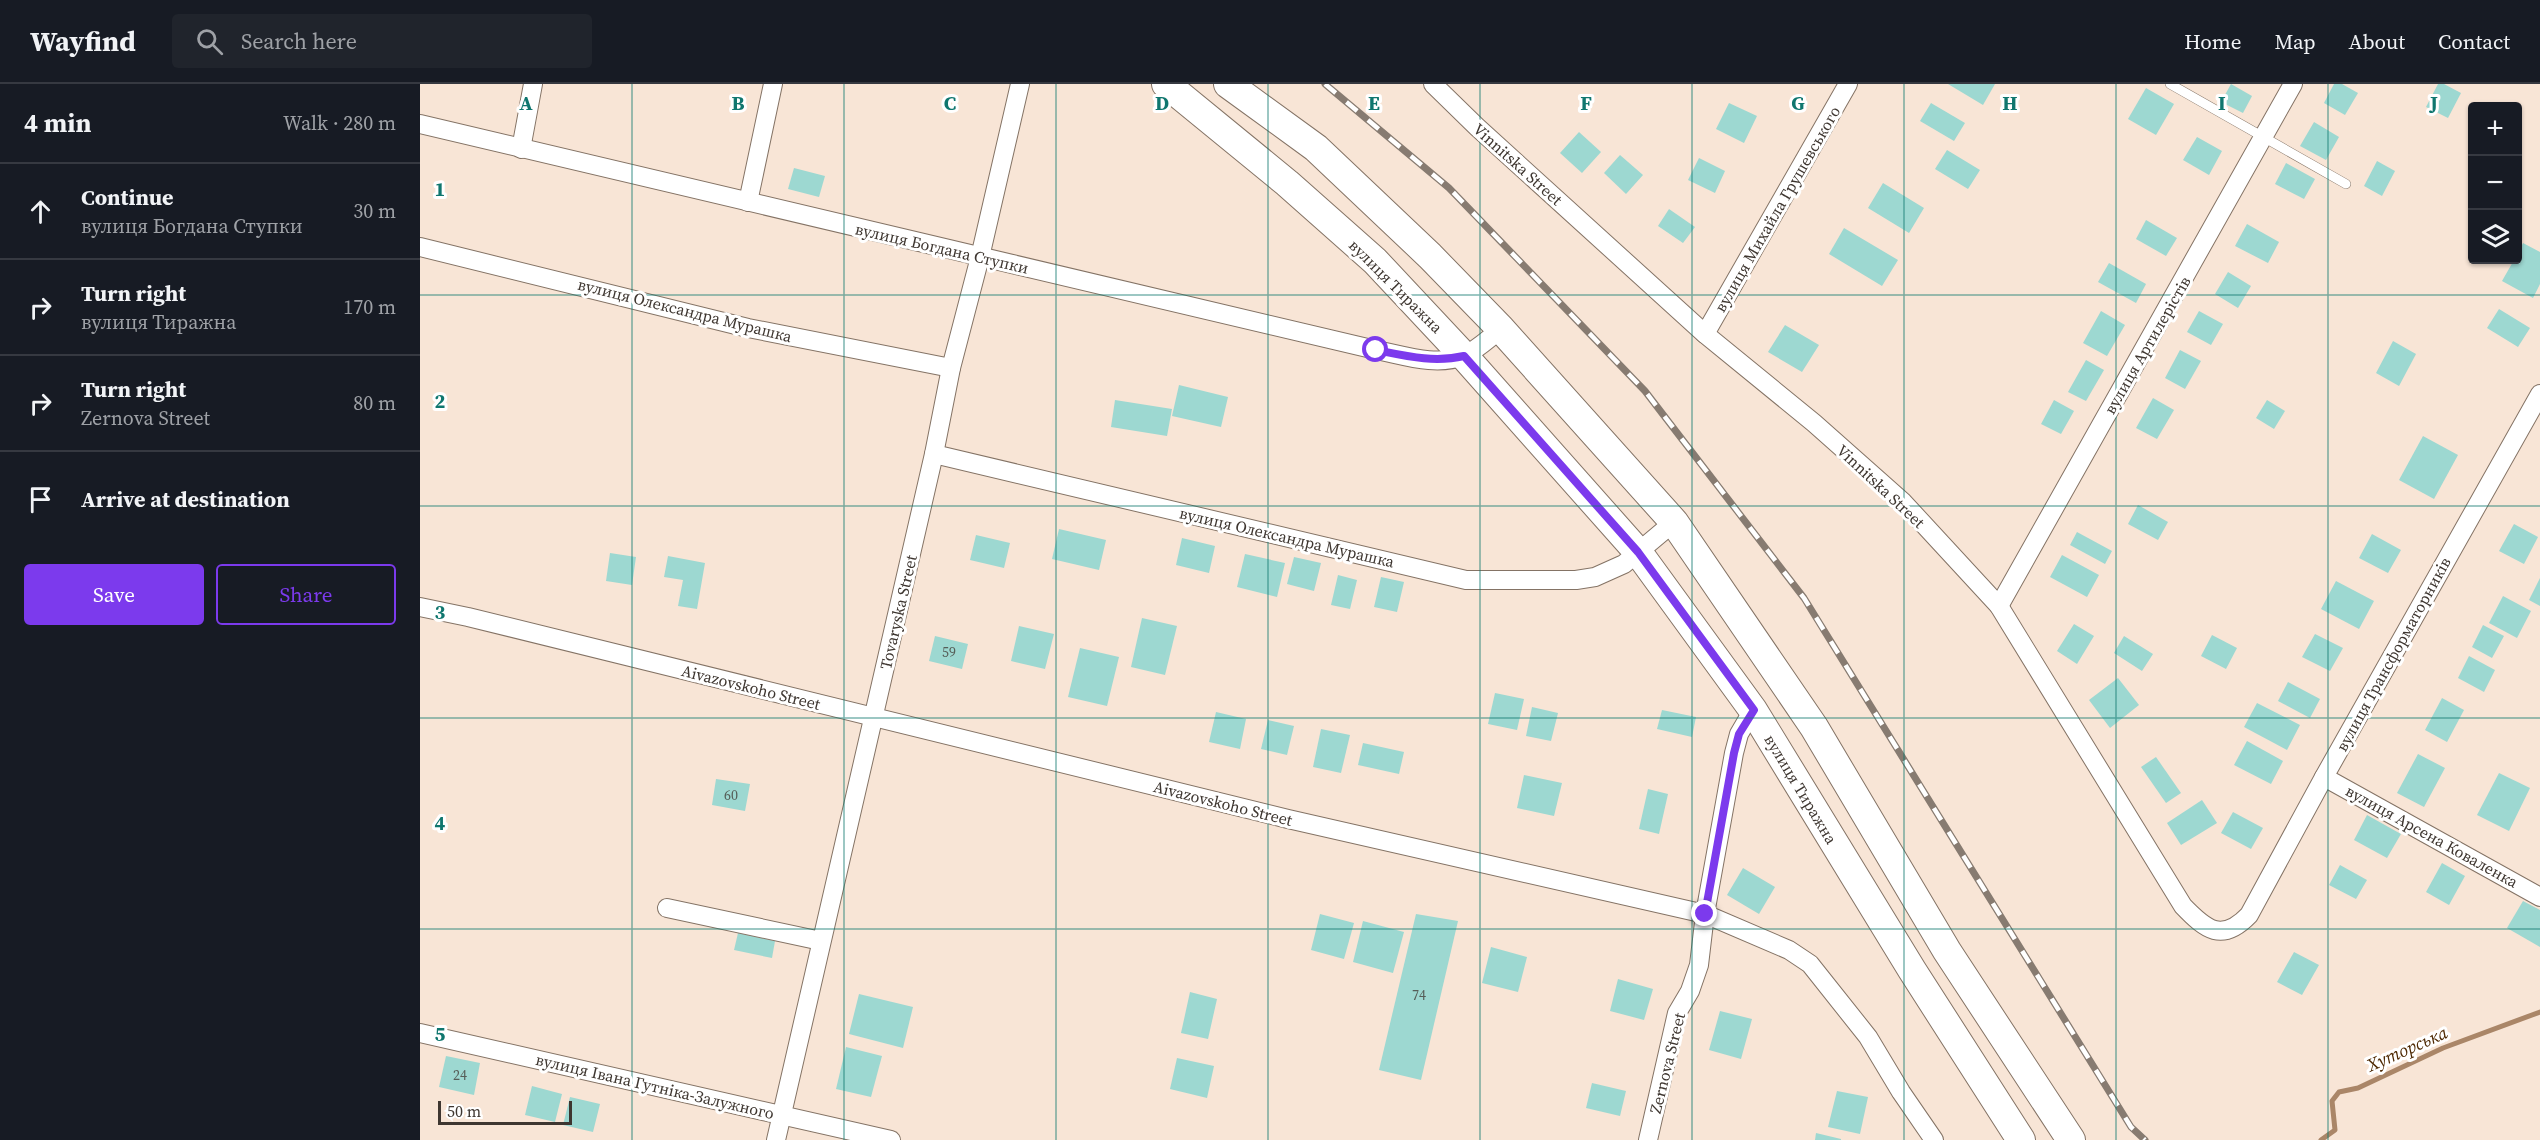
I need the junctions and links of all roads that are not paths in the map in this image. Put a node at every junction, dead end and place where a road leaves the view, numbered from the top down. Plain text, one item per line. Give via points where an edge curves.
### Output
1 (533, 84) edge
2 (773, 84) edge
3 (1020, 84) edge
4 (1166, 84) edge
5 (1228, 84) edge
6 (1434, 84) edge
7 (1848, 84) edge
8 (2170, 84) edge
9 (2293, 84) edge
10 (420, 124) edge
11 (2264, 138) junction
12 (521, 149) junction
13 (2346, 184) dead end
14 (748, 202) junction
15 (420, 247) edge
16 (980, 257) junction
17 (1501, 329) junction
18 (1705, 334) junction
19 (1464, 356) junction
20 (951, 368) junction
21 (2540, 394) edge
22 (934, 454) junction
23 (1674, 522) junction
24 (1638, 552) junction
25 (1999, 606) junction
26 (420, 607) edge
27 (1754, 710) junction
28 (873, 717) junction
29 (2324, 777) junction
30 (2540, 897) edge
31 (667, 908) dead end
32 (1705, 914) junction
33 (2249, 915) joint
34 (821, 941) junction
35 (420, 1033) edge
36 (781, 1114) junction
37 (776, 1140) edge
38 (891, 1140) edge
39 (1648, 1140) edge
40 (1934, 1140) edge
41 (2021, 1140) edge
42 (2071, 1140) edge

1 - 12 street
2 - 14 street
3 - 16 street, Tovaryska Street
4 - 19 main road, вулиця Тиражна via 1375,261
5 - 17 main road via 1316,148
6 - 18 street, Vinnitska Street
7 - 18 street, вулиця Михайла Грушевського
8 - 11 lane
9 - 11 street, вулиця Артилерістів
10 - 12 street, вулиця Богдана Ступки
11 - 13 lane
11 - 25 street, вулиця Артилерістів
12 - 14 street, вулиця Богдана Ступки
14 - 16 street, вулиця Богдана Ступки
15 - 20 street, вулиця Олександра Мурашка via 748,328
16 - 19 street, вулиця Богдана Ступки via 1376,350 1428,360
16 - 20 street, Tovaryska Street
17 - 19 street
17 - 23 main road
18 - 25 street, Vinnitska Street via 1903,502
19 - 24 main road, вулиця Тиражна
20 - 22 street, Tovaryska Street
21 - 29 street, вулиця Трансформаторників
22 - 24 street, вулиця Олександра Мурашка via 1466,580 1576,580 1609,572
22 - 28 street, Tovaryska Street
23 - 24 street, вулиця Олександра Мурашка
23 - 42 main road via 1814,727 1947,951
24 - 27 main road, вулиця Тиражна
25 - 33 street, Vinnitska Street via 2183,906 2213,931 2238,927
26 - 28 street, Aivazovskoho Street
27 - 32 street, Zernova Street via 1739,734 1734,753
27 - 41 main road, вулиця Тиражна
28 - 32 street, Aivazovskoho Street via 1288,819
28 - 34 street, Tovaryska Street
29 - 30 street, вулиця Арсена Коваленка
29 - 33 street, вулиця Трансформаторників
31 - 34 street
32 - 39 street, Zernova Street via 1699,965 1677,1013
32 - 40 street, Aivazovskoho Street via 1789,950 1810,964 1868,1037
34 - 36 street, Tovaryska Street
35 - 36 street, вулиця Івана Гутніка-Залужного
36 - 37 street, Tovaryska Street
36 - 38 street, вулиця Івана Гутніка-Залужного

